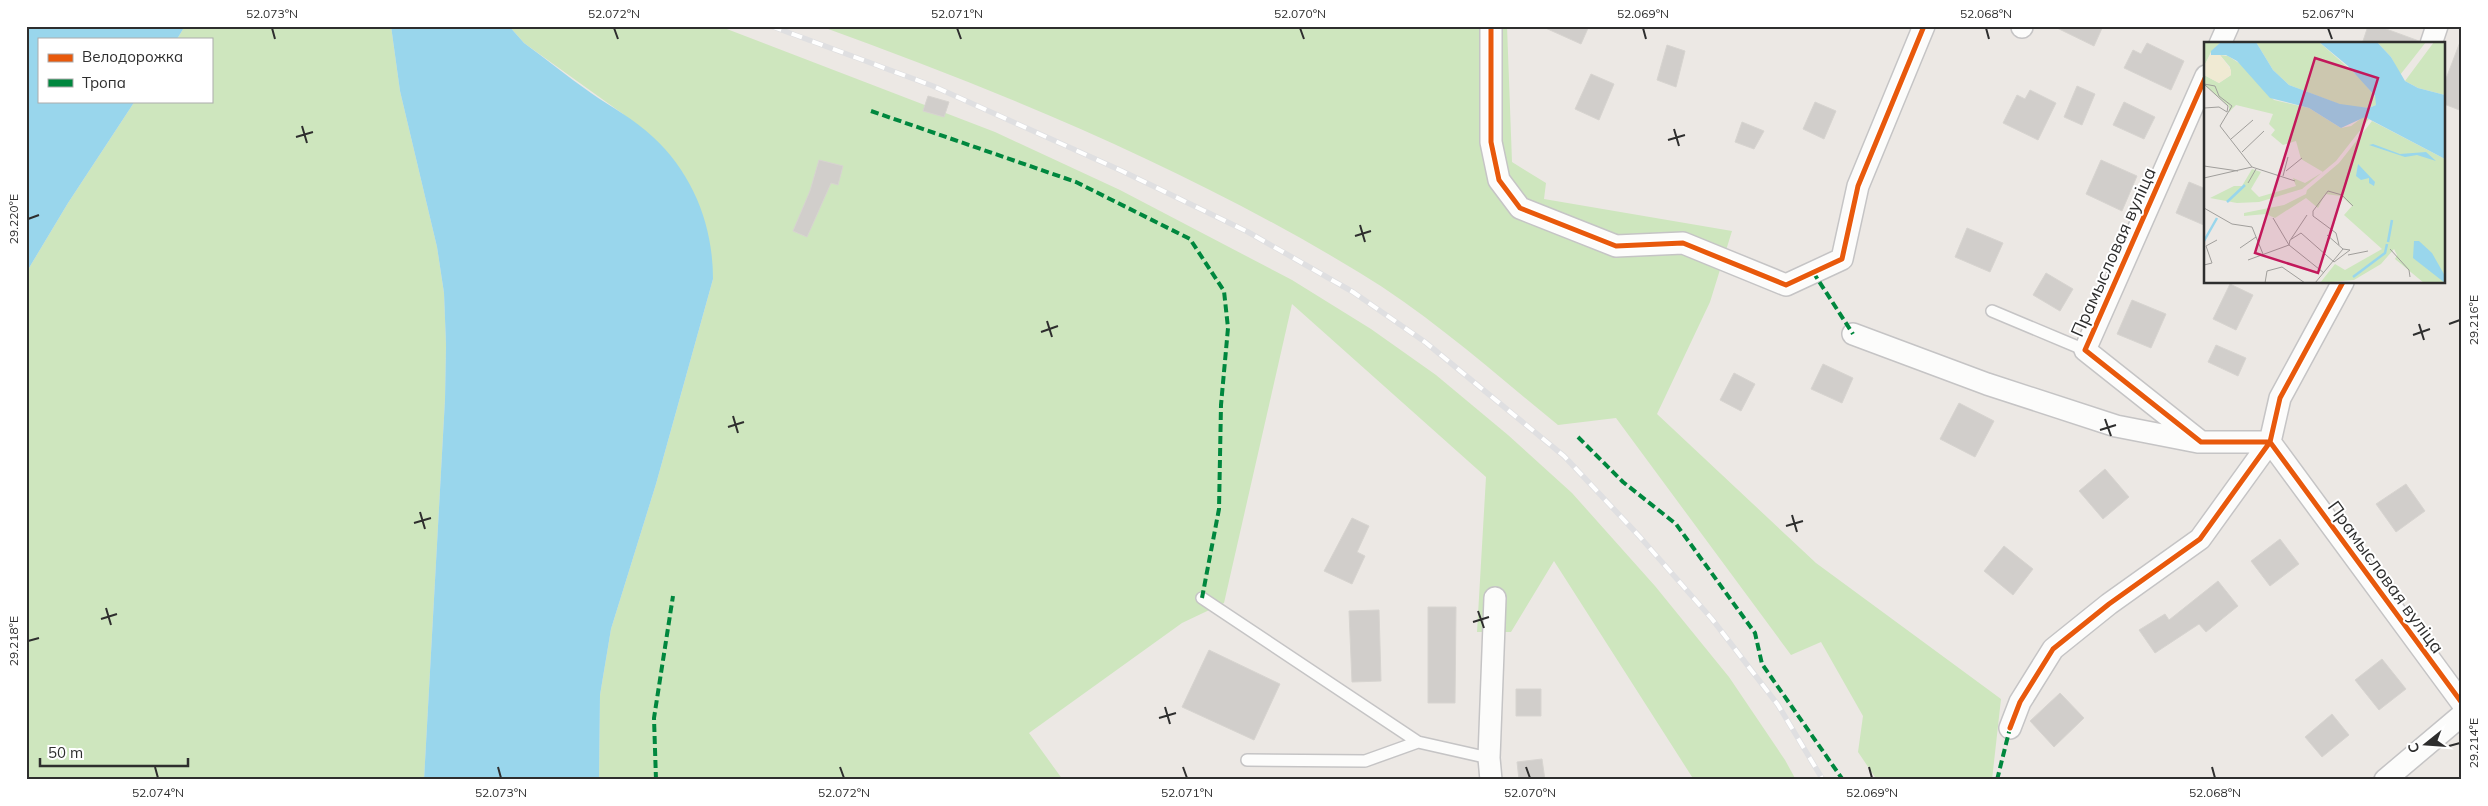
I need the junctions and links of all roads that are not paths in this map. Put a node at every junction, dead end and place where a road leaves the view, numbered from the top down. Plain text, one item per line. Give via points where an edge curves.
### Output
1 (1491, 26) edge
2 (1924, 26) edge
3 (2228, 26) edge
4 (2437, 26) edge
5 (2221, 42) edge
6 (2432, 42) edge
7 (2204, 81) edge
8 (2342, 284) edge
9 (1992, 311) dead end
10 (1854, 334) dead end
11 (2085, 350) junction
12 (2201, 442) junction
13 (2270, 442) junction
14 (1202, 598) dead end
15 (1495, 598) dead end
16 (2462, 703) edge
17 (2462, 715) edge
18 (2010, 728) dead end
19 (1418, 742) junction
20 (1489, 758) junction
21 (1247, 760) dead end
22 (1491, 780) edge
23 (2386, 780) edge

1 - 2 street via 1490,142 1499,180 1520,208 1616,246 1683,243 1786,284 1842,258 1858,186
3 - 5 street
4 - 6 street
7 - 11 street, Прамысловая вуліца
8 - 13 street via 2280,398
9 - 11 lane
10 - 12 street via 1987,384 2116,426
11 - 12 street, Прамысловая вуліца
12 - 13 street
13 - 16 street, Прамысловая вуліца
13 - 18 street via 2200,540 2109,604 2053,649 2020,702
14 - 19 lane
15 - 20 street
17 - 23 street
19 - 20 lane
19 - 21 lane via 1365,761
20 - 22 street

